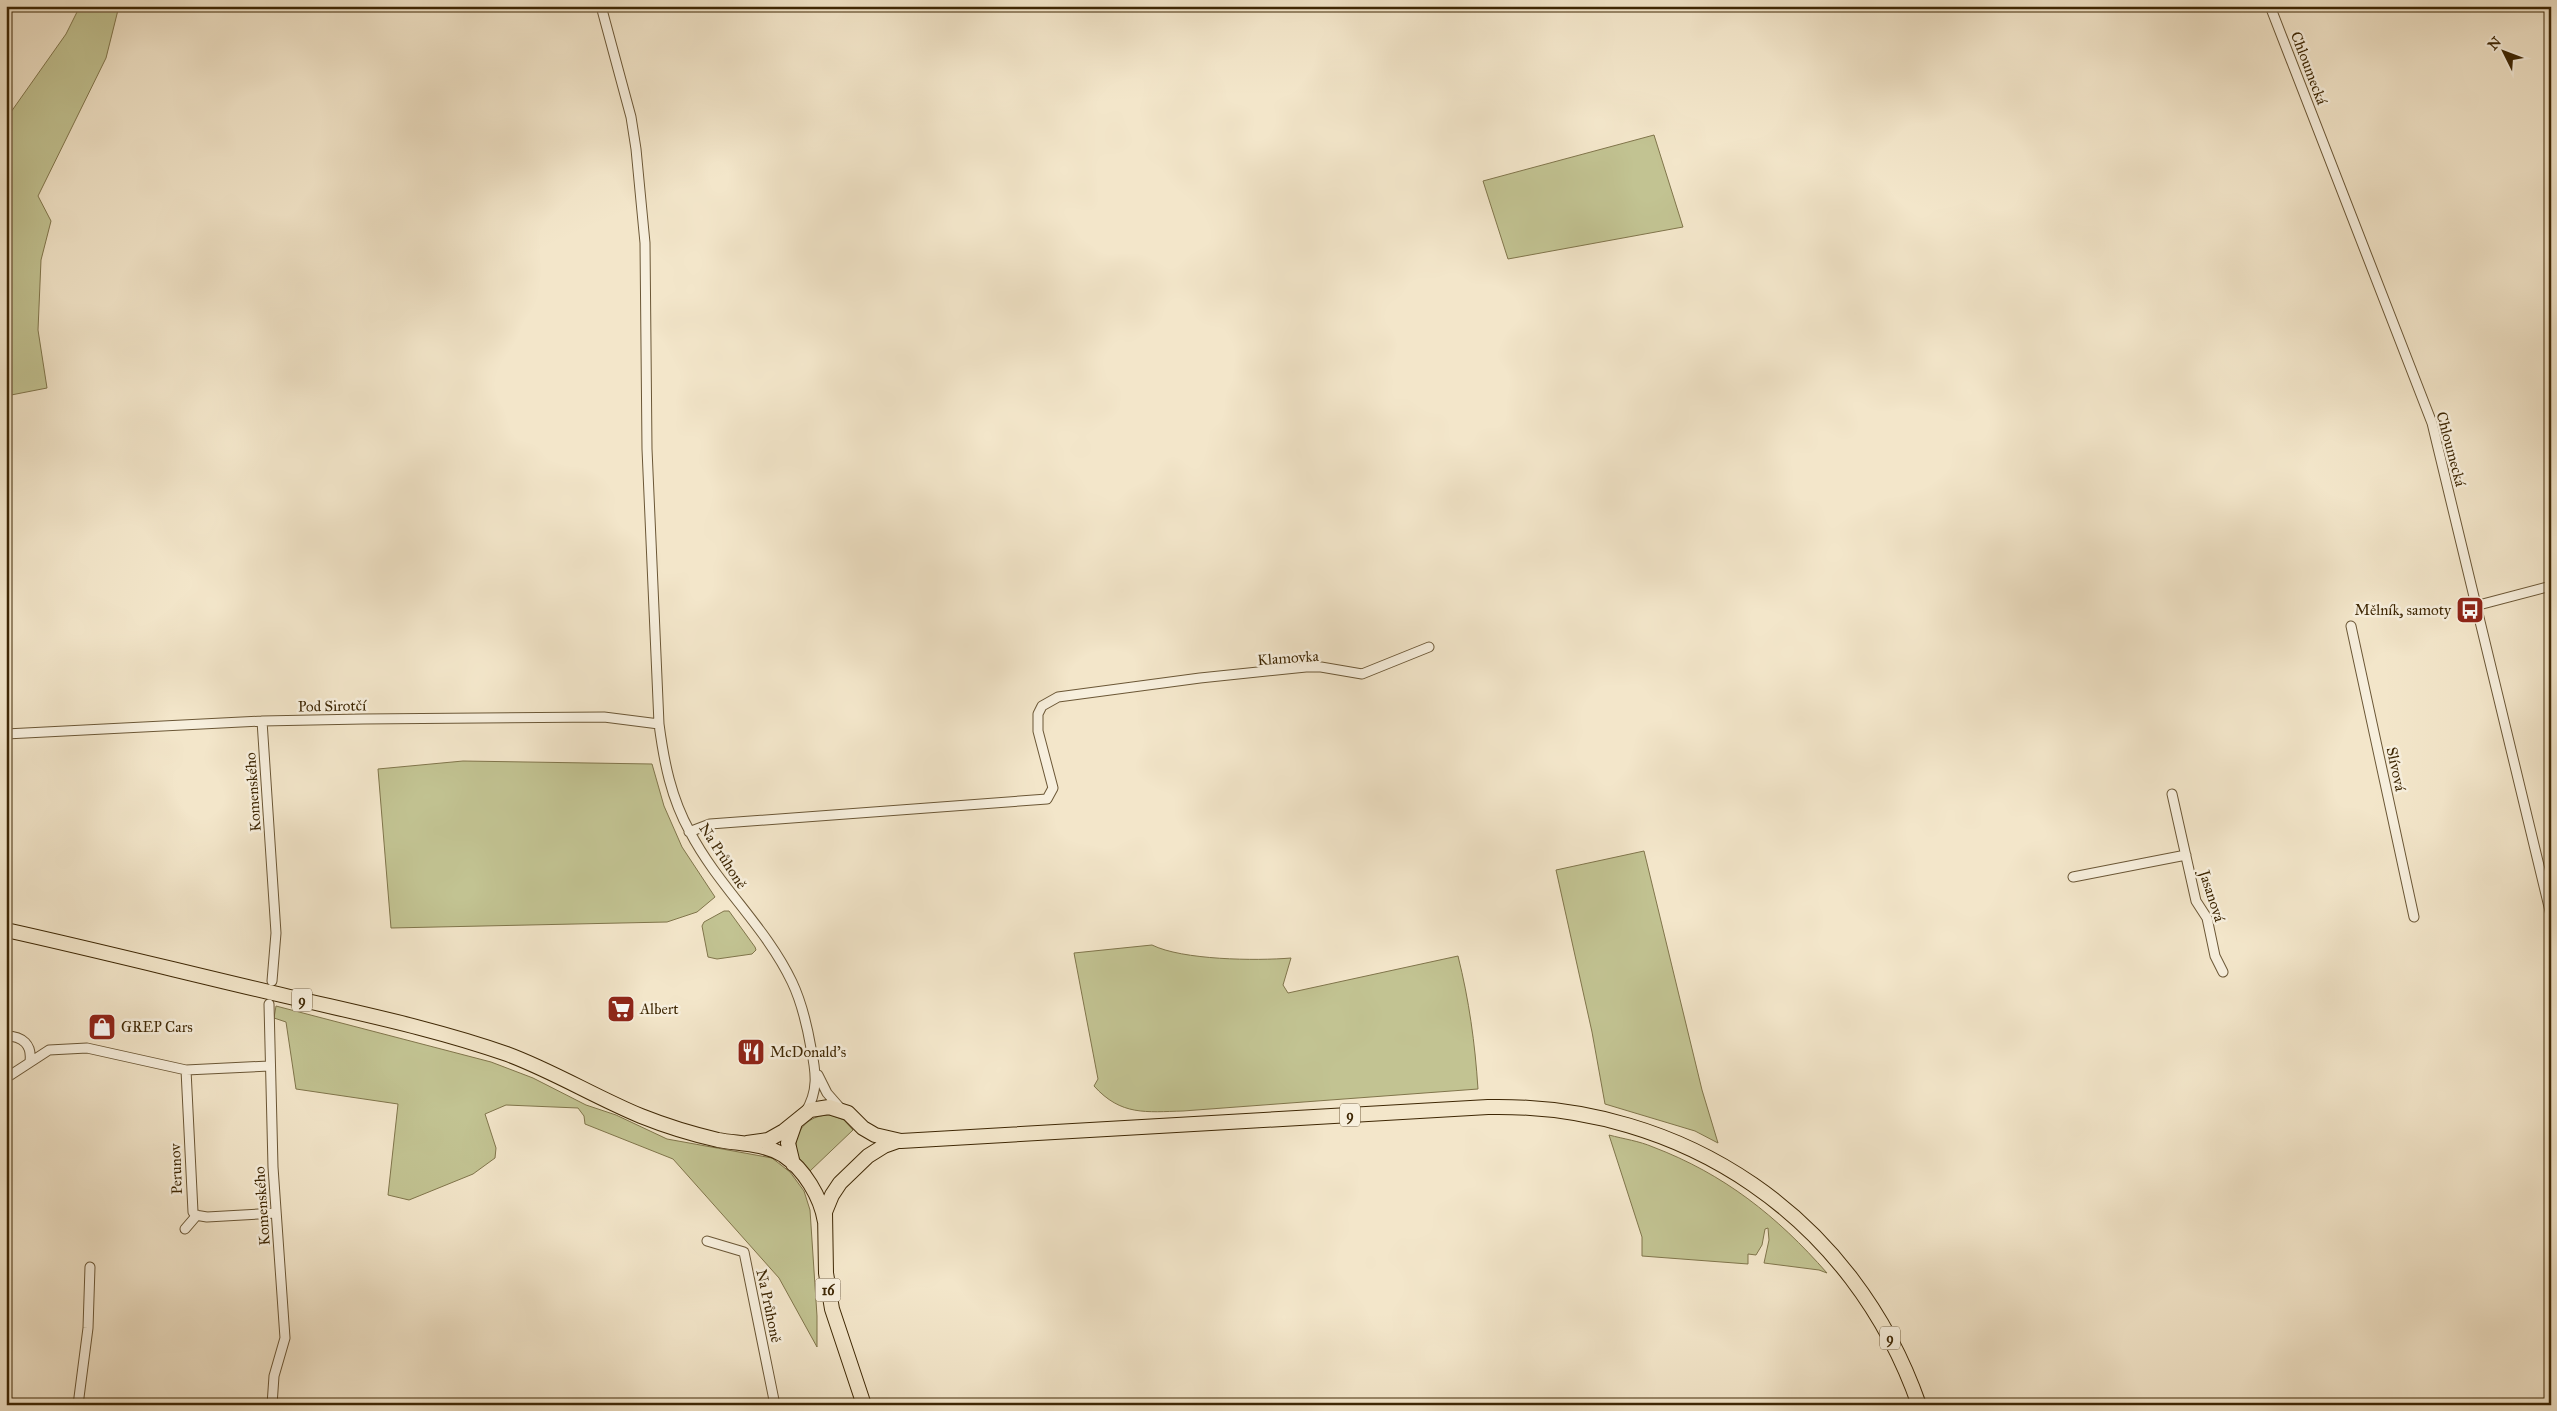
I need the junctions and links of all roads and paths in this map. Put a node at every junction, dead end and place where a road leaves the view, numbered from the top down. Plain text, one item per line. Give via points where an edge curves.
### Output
1 (601, 6) edge
2 (2270, 6) edge
3 (2551, 586) edge
4 (2475, 606) junction
5 (2352, 626) dead end
6 (1430, 648) dead end
7 (262, 721) junction
8 (658, 724) junction
9 (6, 734) edge
10 (2172, 794) dead end
11 (690, 832) junction
12 (2186, 856) junction
13 (2072, 877) dead end
14 (2551, 916) edge
15 (2414, 917) dead end
16 (6, 930) edge
17 (2223, 972) dead end
18 (272, 981) dead end
19 (269, 1004) dead end
20 (6, 1036) edge
21 (30, 1061) junction
22 (269, 1066) junction
23 (186, 1070) junction
24 (816, 1070) junction
25 (6, 1078) edge
26 (842, 1110) junction
27 (800, 1118) junction
28 (858, 1123) junction
29 (901, 1141) junction
30 (747, 1143) junction
31 (793, 1164) junction
32 (860, 1164) junction
33 (803, 1175) junction
34 (845, 1178) junction
35 (276, 1213) junction
36 (197, 1216) junction
37 (825, 1222) junction
38 (185, 1230) dead end
39 (706, 1242) dead end
40 (90, 1267) dead end
41 (78, 1405) edge
42 (272, 1405) edge
43 (775, 1405) edge
44 (864, 1405) edge
45 (1919, 1405) edge

1 - 8 street, Na Průhoně via 631,118 645,243 648,449
2 - 4 street, Chloumecká via 2432,423
3 - 4 street
4 - 14 street, Chloumecká
5 - 15 street, Slívová
6 - 11 street, Klamovka via 1362,674 1313,667 1058,697 1042,706 1037,722 1053,788 1046,799 710,824
7 - 8 street, Pod Sirotčí via 604,716
7 - 9 street, Pod Sirotčí
7 - 18 street, Komenského via 276,933
8 - 11 street, Na Průhoně via 670,784
10 - 12 street, Jasanová
11 - 24 street, Na Průhoně via 713,870 766,939 792,982 803,1011
12 - 13 street, Jasanová
12 - 17 street, Jasanová via 2196,900 2207,918 2215,956
16 - 30 main road, 9 via 433,1031 506,1054 658,1122 707,1137
19 - 22 street, Komenského
20 - 21 street via 15,1036 28,1044
21 - 23 street via 49,1050 87,1048
21 - 25 street
22 - 23 street
22 - 35 street, Komenského
23 - 36 street, Perunov via 191,1208
24 - 26 street, Na Průhoně via 826,1093
24 - 27 street, Na Průhoně via 815,1089
26 - 27 main road, 9 via 823,1107
26 - 28 main road, 9
27 - 30 main road, 9 via 768,1140
27 - 31 main road via 788,1143
28 - 29 main road, 9 via 875,1135
28 - 32 main road via 865,1143
29 - 32 main road, 9 via 877,1150
29 - 45 main road, 9 via 1492,1107 1548,1109 1618,1122 1675,1141 1719,1163 1800,1221 1834,1257 1869,1303 1901,1360
30 - 31 main road, 9 via 779,1153
31 - 33 main road, 9
32 - 34 main road, 9
33 - 34 main road via 824,1183
33 - 37 main road, 16 via 818,1195
34 - 37 main road, 16 via 832,1194
35 - 36 street
35 - 42 street, Komenského via 285,1338 274,1376
36 - 38 street
37 - 44 main road, 16 via 826,1273 832,1309
39 - 43 street, Na Průhoně via 744,1252
40 - 41 street via 88,1328

